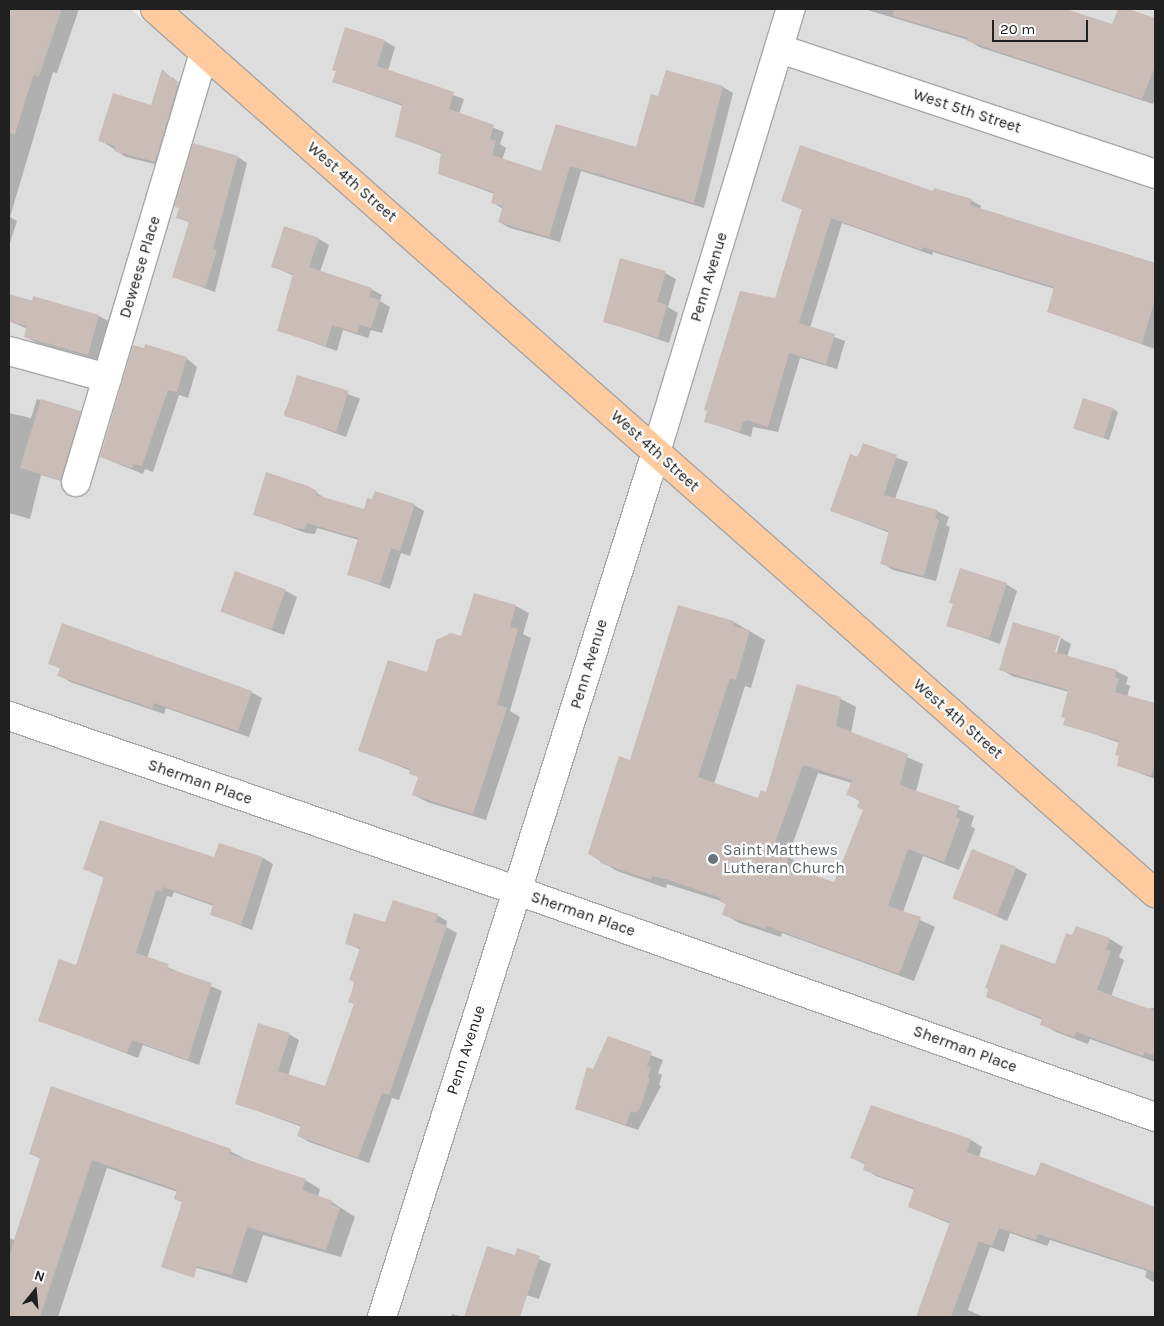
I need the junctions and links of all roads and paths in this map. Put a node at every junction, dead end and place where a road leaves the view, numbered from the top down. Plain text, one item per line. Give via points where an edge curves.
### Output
1 (155, 9) edge
2 (791, 9) edge
3 (780, 49) junction
4 (204, 53) junction
5 (1155, 174) edge
6 (9, 350) edge
7 (107, 378) junction
8 (656, 452) junction
9 (76, 482) dead end
10 (9, 716) edge
11 (518, 891) junction
12 (1155, 892) edge
13 (1155, 1117) edge
14 (382, 1317) edge

1 - 4 main road, West 4th Street
2 - 3 street, Penn Avenue
3 - 5 street, West 5th Street
3 - 8 street, Penn Avenue
4 - 7 street, Deweese Place
4 - 8 main road, West 4th Street
6 - 7 street
7 - 9 street, Deweese Place
8 - 11 street, Penn Avenue
8 - 12 main road, West 4th Street
10 - 11 street, Sherman Place
11 - 13 street, Sherman Place
11 - 14 street, Penn Avenue

